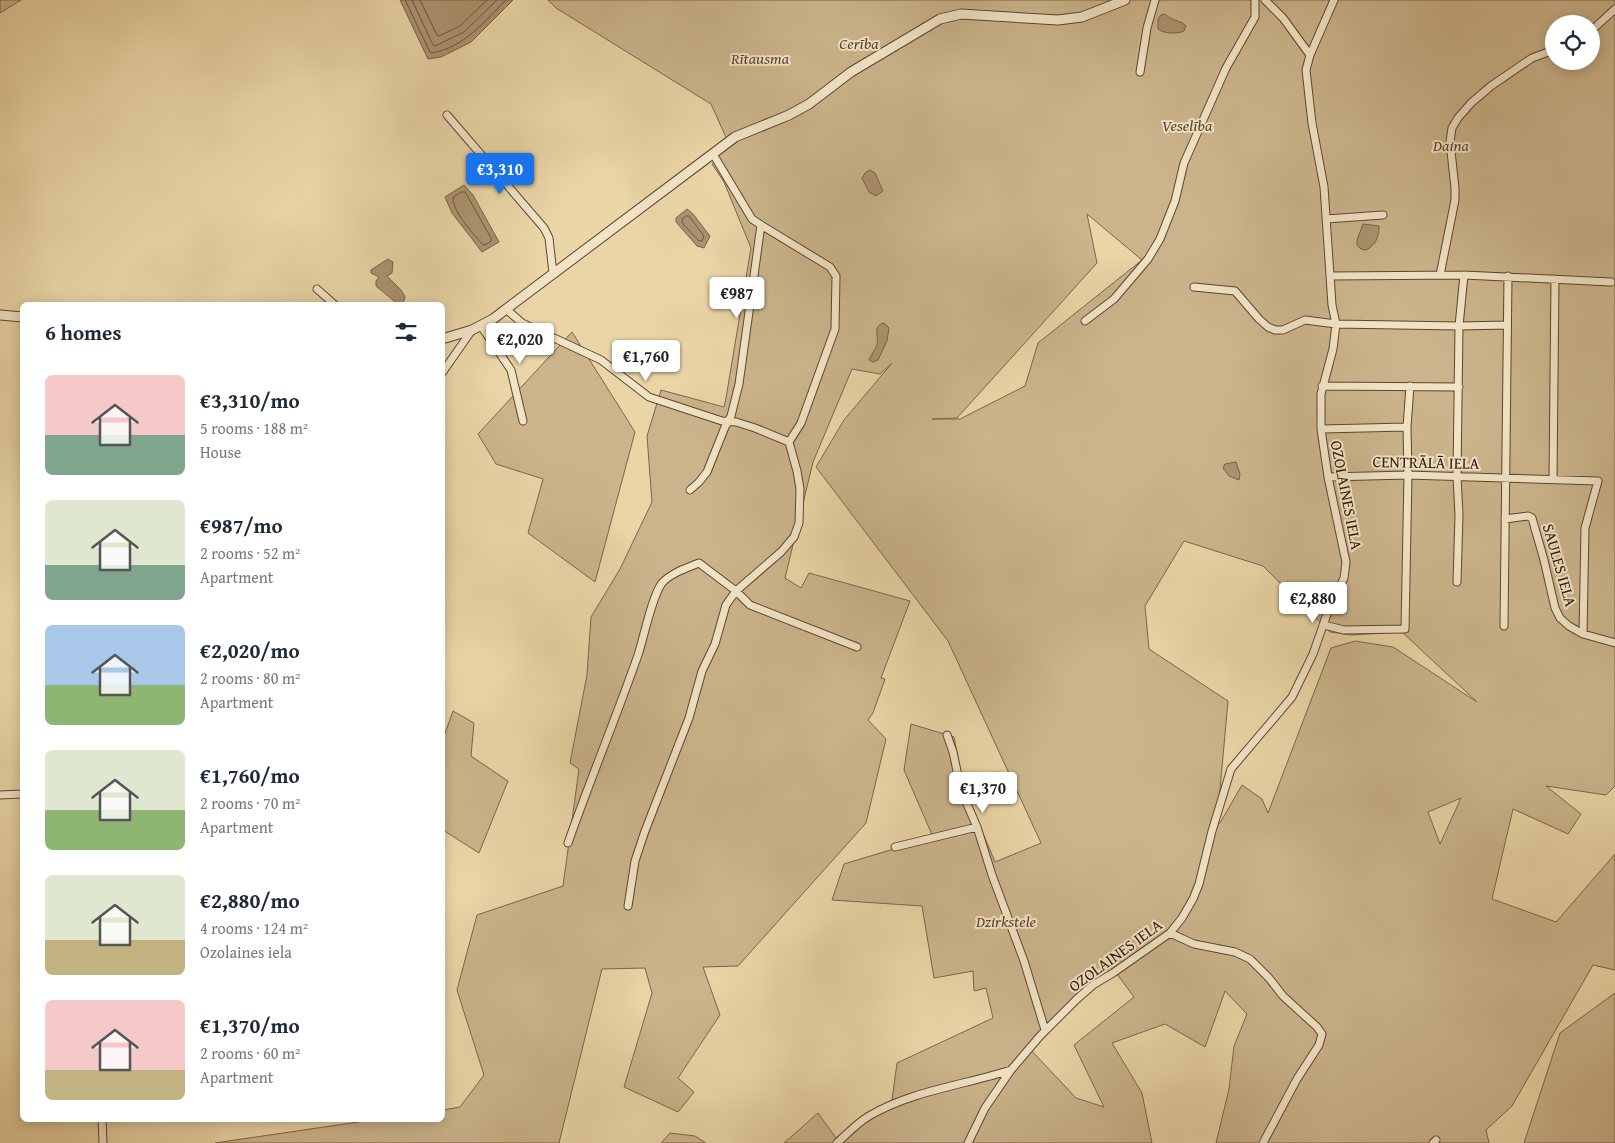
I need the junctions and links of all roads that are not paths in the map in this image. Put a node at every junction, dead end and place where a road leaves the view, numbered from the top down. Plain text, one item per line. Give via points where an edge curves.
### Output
1 (1125, 0) edge
2 (1155, 0) edge
3 (1256, 0) edge
4 (1265, 0) edge
5 (1334, 0) edge
6 (1615, 9) edge
7 (1600, 22) edge
8 (1545, 53) edge
9 (1310, 55) junction
10 (1140, 72) dead end
11 (447, 115) dead end
12 (713, 154) junction
13 (1383, 215) dead end
14 (1326, 219) junction
15 (761, 225) junction
16 (553, 273) junction
17 (1440, 275) junction
18 (1464, 275) junction
19 (1330, 276) junction
20 (1508, 276) junction
21 (1555, 279) junction
22 (1611, 282) dead end
23 (1194, 287) dead end
24 (318, 289) dead end
25 (332, 302) edge
26 (506, 309) junction
27 (0, 315) edge
28 (20, 317) edge
29 (1085, 321) dead end
30 (1336, 324) junction
31 (1507, 325) junction
32 (481, 326) junction
33 (1459, 326) junction
34 (472, 330) junction
35 (445, 338) edge
36 (456, 350) junction
37 (445, 368) edge
38 (1322, 386) junction
39 (1410, 386) junction
40 (1458, 387) junction
41 (523, 421) dead end
42 (728, 421) junction
43 (1407, 426) junction
44 (1320, 430) junction
45 (789, 442) junction
46 (1408, 475) junction
47 (1457, 476) junction
48 (1328, 477) junction
49 (1505, 479) junction
50 (1553, 479) junction
51 (690, 490) dead end
52 (1505, 518) junction
53 (1457, 582) dead end
54 (736, 591) junction
55 (1324, 625) junction
56 (1504, 626) dead end
57 (1583, 634) junction
58 (1615, 643) edge
59 (857, 647) dead end
60 (946, 735) dead end
61 (20, 794) edge
62 (0, 795) edge
63 (977, 827) junction
64 (568, 843) dead end
65 (894, 847) dead end
66 (628, 906) dead end
67 (1170, 933) junction
68 (1045, 1030) junction
69 (1011, 1070) junction
70 (102, 1122) edge
71 (103, 1143) edge
72 (837, 1143) edge
73 (968, 1143) edge
74 (1263, 1143) edge

1 - 12 street via 1082,17 1058,20 961,14 940,19 851,72 809,104 735,137
2 - 10 street
3 - 29 street via 1255,17 1226,68 1188,154 1160,239 1148,259 1114,298
4 - 9 street
5 - 9 street, OZOLAINES IELA
6 - 7 street
8 - 17 street via 1532,58 1471,102 1452,128 1450,142 1455,200
9 - 14 street, OZOLAINES IELA via 1306,70
11 - 16 street via 544,228 549,238
12 - 15 street via 752,219
12 - 16 street
13 - 14 street
14 - 19 street, OZOLAINES IELA
15 - 42 street via 739,384
15 - 45 street via 830,266 836,276 835,329 801,423
16 - 26 street
17 - 18 street
17 - 19 street
18 - 20 street
18 - 33 street
19 - 30 street, OZOLAINES IELA
20 - 21 street
20 - 31 street
21 - 22 street
21 - 50 street
23 - 30 street via 1235,291 1259,319 1275,330 1283,330 1304,320
24 - 25 street
26 - 32 street
26 - 42 street via 522,322 601,360 649,397
27 - 28 street
30 - 33 street
30 - 38 street, OZOLAINES IELA via 1333,349
31 - 33 street
31 - 49 street
32 - 34 street
32 - 41 street via 511,370
33 - 40 street
34 - 35 street
34 - 36 street
35 - 36 street
36 - 37 street
38 - 39 street
38 - 44 street, OZOLAINES IELA
39 - 40 street
39 - 43 street
40 - 47 street
42 - 45 street
42 - 51 street via 707,472
43 - 44 street
43 - 46 street
44 - 48 street, OZOLAINES IELA
45 - 54 street via 798,471 799,523 794,537 781,552
46 - 47 street, CENTRĀLĀ IELA
46 - 48 street, CENTRĀLĀ IELA
46 - 55 street via 1405,629 1344,630
47 - 49 street, CENTRĀLĀ IELA
47 - 53 street
48 - 55 street, OZOLAINES IELA via 1346,562 1344,578
49 - 50 street, CENTRĀLĀ IELA
49 - 52 street
50 - 57 street, CENTRĀLĀ IELA via 1598,480 1585,528
52 - 56 street
52 - 57 street, SAULES IELA via 1532,518 1555,608 1560,618
54 - 59 street via 750,605
54 - 64 street via 699,563 663,582
54 - 66 street via 726,605 689,718 645,831
55 - 67 street, OZOLAINES IELA via 1314,654 1292,697 1231,769 1199,884 1188,909
57 - 58 street, SAULES IELA
60 - 63 street via 961,790
61 - 62 street
63 - 65 street
63 - 68 street
67 - 68 street, OZOLAINES IELA via 1093,985
67 - 74 street via 1194,944 1235,952 1250,959 1322,1034
68 - 69 street, OZOLAINES IELA
69 - 72 street via 885,1107 866,1117
69 - 73 street, OZOLAINES IELA via 985,1108
70 - 71 street

